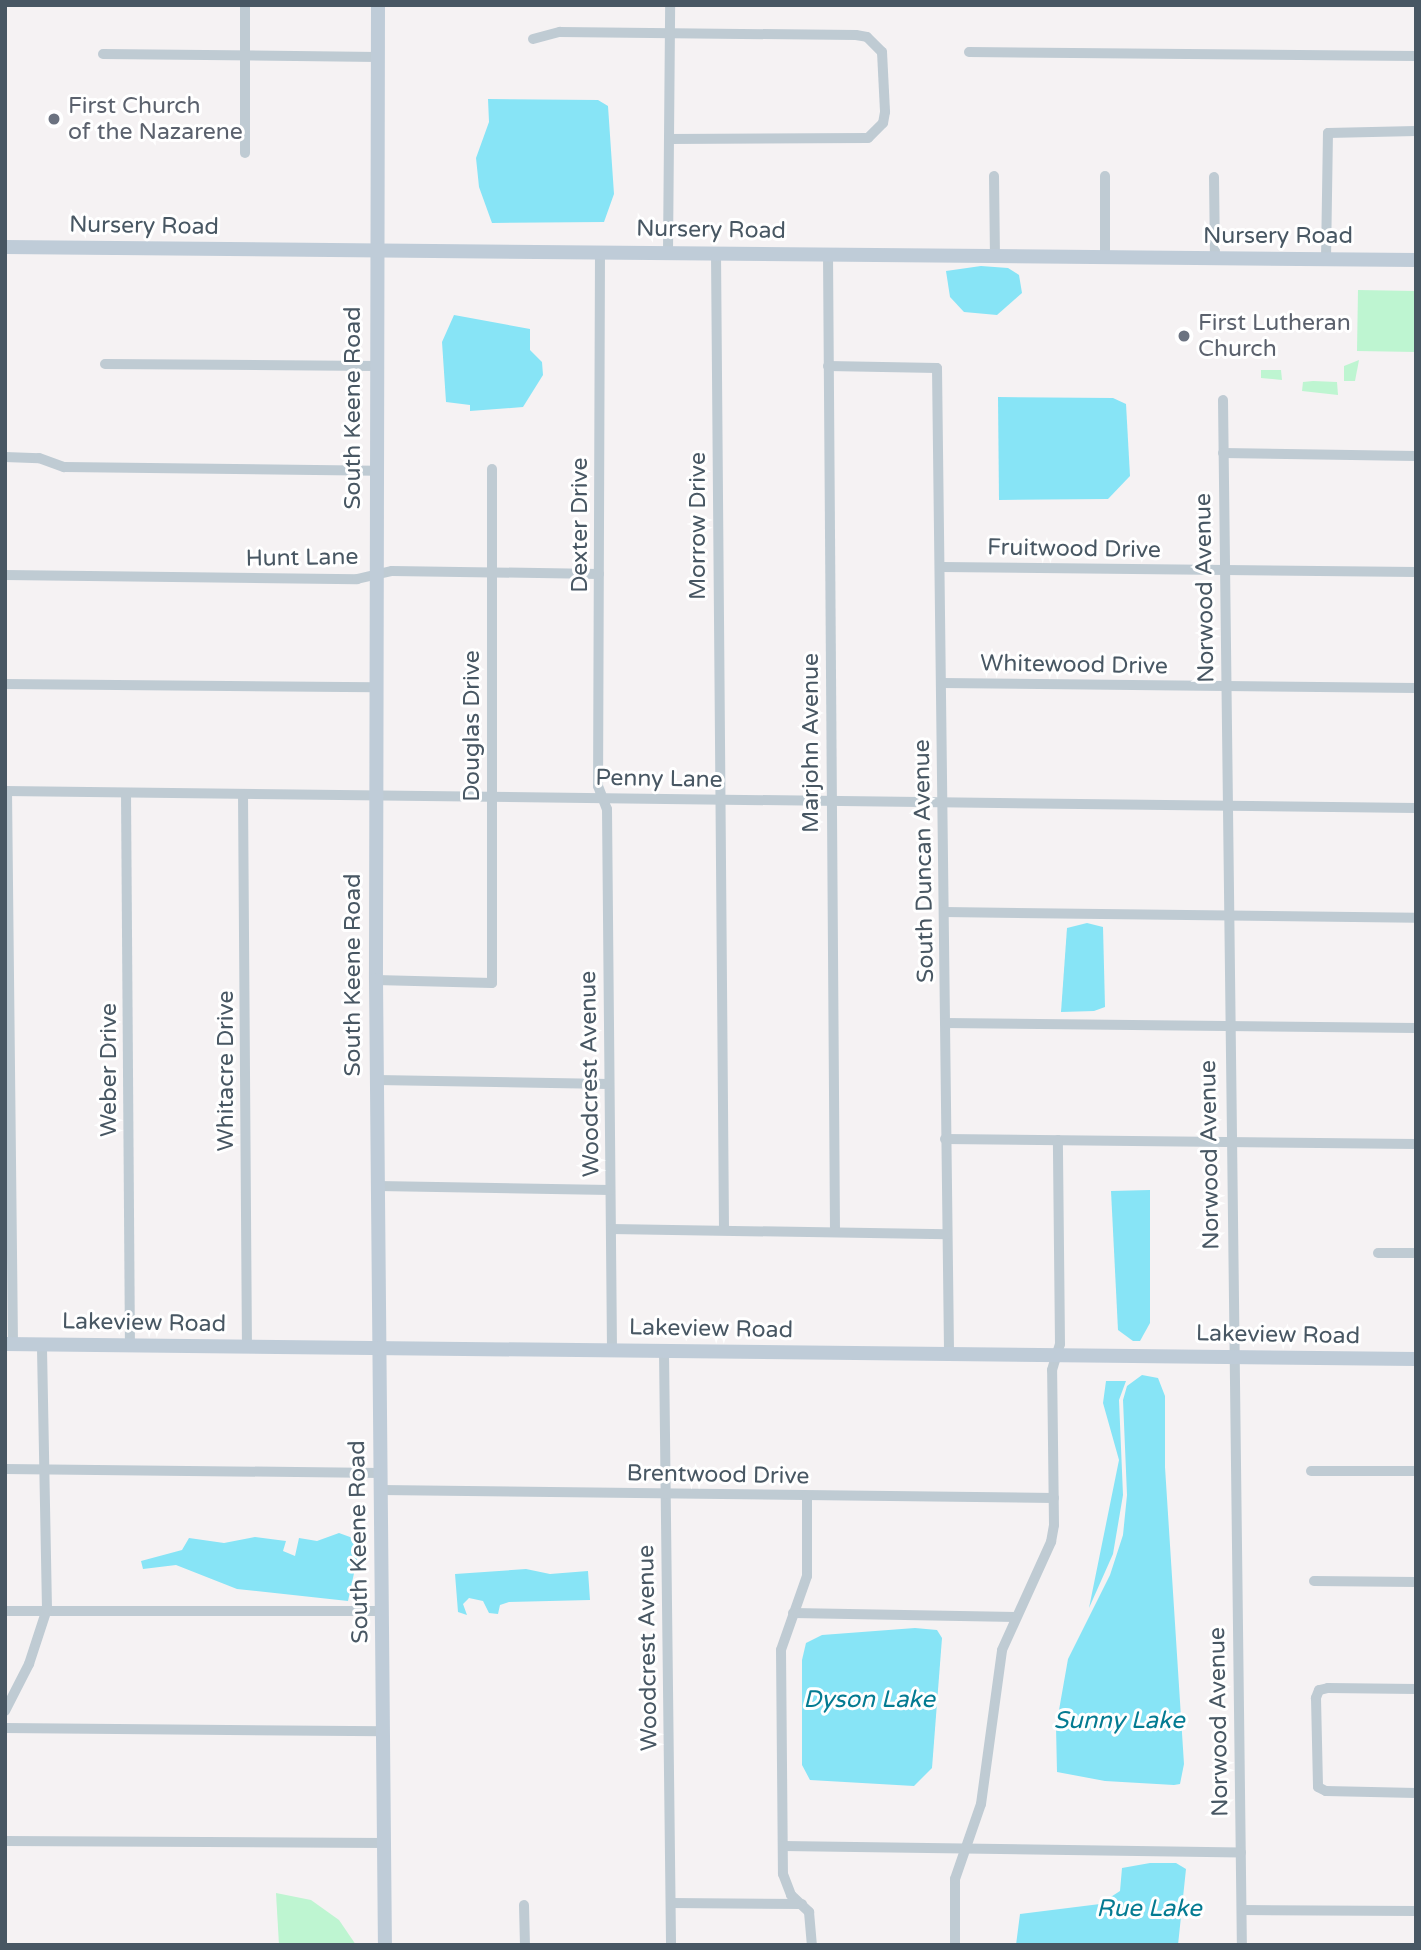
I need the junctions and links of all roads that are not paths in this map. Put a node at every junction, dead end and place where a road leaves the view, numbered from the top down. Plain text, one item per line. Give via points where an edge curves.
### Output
1 (245, 5) edge
2 (378, 5) edge
3 (670, 5) edge
4 (669, 33) junction
5 (533, 39) dead end
6 (969, 52) dead end
7 (103, 54) dead end
8 (244, 55) junction
9 (1416, 56) edge
10 (378, 57) junction
11 (1416, 131) edge
12 (669, 139) junction
13 (245, 153) dead end
14 (994, 176) dead end
15 (1104, 176) dead end
16 (1214, 177) dead end
17 (5, 247) edge
18 (376, 251) junction
19 (600, 252) junction
20 (668, 252) junction
21 (716, 253) junction
22 (828, 254) junction
23 (995, 256) junction
24 (1105, 257) junction
25 (1214, 258) junction
26 (1326, 259) junction
27 (1416, 260) edge
28 (105, 364) dead end
29 (376, 366) junction
30 (828, 366) junction
31 (1223, 400) dead end
32 (1223, 453) junction
33 (1416, 456) edge
34 (5, 457) edge
35 (492, 469) dead end
36 (376, 471) junction
37 (942, 567) junction
38 (1224, 570) junction
39 (1416, 572) edge
40 (491, 573) junction
41 (599, 574) junction
42 (5, 575) edge
43 (375, 575) junction
44 (942, 683) junction
45 (5, 684) edge
46 (1225, 686) junction
47 (375, 687) junction
48 (1416, 688) edge
49 (6, 791) edge
50 (126, 793) junction
51 (243, 794) junction
52 (375, 795) junction
53 (491, 797) junction
54 (603, 798) junction
55 (718, 799) junction
56 (830, 801) junction
57 (942, 802) junction
58 (1226, 806) junction
59 (1416, 808) edge
60 (944, 912) junction
61 (1227, 916) junction
62 (1416, 918) edge
63 (376, 980) junction
64 (945, 1023) junction
65 (1228, 1026) junction
66 (1416, 1028) edge
67 (377, 1080) junction
68 (609, 1084) junction
69 (945, 1139) junction
70 (1058, 1140) junction
71 (1230, 1142) junction
72 (1416, 1144) edge
73 (378, 1186) junction
74 (610, 1190) junction
75 (611, 1229) junction
76 (724, 1230) junction
77 (835, 1232) junction
78 (947, 1234) junction
79 (1378, 1253) dead end
80 (1416, 1253) edge
81 (9, 1344) edge
82 (42, 1345) junction
83 (130, 1346) junction
84 (247, 1347) junction
85 (380, 1348) junction
86 (612, 1350) junction
87 (664, 1352) junction
88 (949, 1354) junction
89 (1056, 1356) junction
90 (1234, 1358) junction
91 (1416, 1359) edge
92 (5, 1469) edge
93 (44, 1470) junction
94 (1311, 1471) dead end
95 (1416, 1471) edge
96 (381, 1473) junction
97 (381, 1490) junction
98 (665, 1494) junction
99 (807, 1496) junction
100 (1054, 1498) junction
101 (1314, 1581) dead end
102 (1416, 1582) edge
103 (47, 1609) junction
104 (5, 1611) edge
105 (383, 1611) junction
106 (793, 1613) junction
107 (1016, 1617) junction
108 (1416, 1689) edge
109 (5, 1711) edge
110 (5, 1728) edge
111 (384, 1731) junction
112 (1416, 1793) edge
113 (5, 1841) edge
114 (384, 1843) junction
115 (783, 1846) junction
116 (964, 1849) junction
117 (1241, 1852) junction
118 (671, 1903) junction
119 (802, 1904) junction
120 (524, 1905) dead end
121 (1242, 1910) junction
122 (1416, 1911) edge
123 (385, 1945) edge
124 (525, 1945) edge
125 (671, 1945) edge
126 (812, 1945) edge
127 (954, 1945) edge
128 (1242, 1945) edge

1 - 8 street
2 - 10 street, South Keene Road
3 - 4 street
4 - 5 street via 560,32
4 - 12 street
4 - 12 street via 856,35 877,44 884,61 885,99 883,123 855,141
6 - 9 street
7 - 8 street
8 - 10 street
8 - 13 street
10 - 18 street, South Keene Road
11 - 26 street via 1328,133
12 - 20 street
14 - 23 street
15 - 24 street
16 - 25 street
17 - 18 street, Nursery Road
18 - 19 street, Nursery Road
18 - 29 street, South Keene Road
19 - 20 street, Nursery Road
19 - 41 street, Dexter Drive
20 - 21 street, Nursery Road
21 - 22 street, Nursery Road
21 - 55 street, Morrow Drive
22 - 23 street, Nursery Road
22 - 30 street, Marjohn Avenue
23 - 24 street, Nursery Road
24 - 25 street, Nursery Road
25 - 26 street, Nursery Road
26 - 27 street, Nursery Road
28 - 29 street
29 - 36 street, South Keene Road
30 - 37 street, South Duncan Avenue via 937,368
30 - 56 street, Marjohn Avenue
31 - 32 street, Norwood Avenue
32 - 33 street
32 - 38 street, Norwood Avenue
34 - 36 street via 39,458 64,467
35 - 40 street, Douglas Drive
36 - 43 street, South Keene Road
37 - 38 street, Fruitwood Drive
37 - 44 street, South Duncan Avenue
38 - 39 street, Fruitwood Drive
38 - 46 street, Norwood Avenue
40 - 41 street, Hunt Lane
40 - 43 street, Hunt Lane via 392,571
40 - 53 street, Douglas Drive
41 - 54 street, Dexter Drive via 598,786
42 - 43 street, Hunt Lane via 358,579
43 - 47 street, South Keene Road
44 - 46 street, Whitewood Drive
44 - 57 street, South Duncan Avenue
45 - 47 street
46 - 48 street, Whitewood Drive
46 - 58 street, Norwood Avenue
47 - 52 street, South Keene Road
49 - 50 street, Penny Lane
49 - 81 street
50 - 51 street, Penny Lane
50 - 83 street, Weber Drive
51 - 52 street, Penny Lane
51 - 84 street, Whitacre Drive
52 - 53 street, Penny Lane
52 - 63 street, South Keene Road
53 - 54 street, Penny Lane
53 - 63 street, Douglas Drive via 492,983
54 - 55 street, Penny Lane
54 - 68 street, Woodcrest Avenue via 607,809
55 - 56 street, Penny Lane
55 - 76 street, Morrow Drive
56 - 57 street, Penny Lane
56 - 77 street, Marjohn Avenue
57 - 58 street, Penny Lane
57 - 60 street, South Duncan Avenue
58 - 59 street, Penny Lane
58 - 61 street, Norwood Avenue
60 - 61 street
60 - 64 street, South Duncan Avenue
61 - 62 street
61 - 65 street, Norwood Avenue
63 - 67 street, South Keene Road
64 - 65 street
64 - 69 street, South Duncan Avenue
65 - 66 street
65 - 71 street, Norwood Avenue
67 - 68 street
67 - 73 street, South Keene Road
68 - 74 street, Woodcrest Avenue
69 - 70 street
69 - 78 street, South Duncan Avenue
70 - 71 street
70 - 89 street via 1060,1344
71 - 72 street
71 - 90 street, Norwood Avenue
73 - 74 street
73 - 85 street, South Keene Road
74 - 75 street, Woodcrest Avenue
75 - 76 street
75 - 86 street, Woodcrest Avenue
76 - 77 street
77 - 78 street
78 - 88 street, South Duncan Avenue
79 - 80 street
81 - 82 street, Lakeview Road
82 - 83 street, Lakeview Road
82 - 93 street
83 - 84 street, Lakeview Road
84 - 85 street, Lakeview Road
85 - 86 street, Lakeview Road
85 - 96 street, South Keene Road
86 - 87 street, Lakeview Road
87 - 88 street, Lakeview Road
87 - 98 street, Woodcrest Avenue
88 - 89 street, Lakeview Road
89 - 90 street, Lakeview Road
89 - 100 street via 1052,1370
90 - 91 street, Lakeview Road
90 - 117 street, Norwood Avenue
92 - 93 street
93 - 96 street
93 - 103 street
94 - 95 street
96 - 97 street, South Keene Road
97 - 98 street, Brentwood Drive
97 - 105 street, South Keene Road
98 - 99 street, Brentwood Drive
98 - 118 street, Woodcrest Avenue
99 - 100 street, Brentwood Drive
99 - 106 street via 807,1576
100 - 107 street via 1051,1542
101 - 102 street
103 - 104 street
103 - 105 street
103 - 109 street via 29,1664
105 - 111 street, South Keene Road
106 - 107 street
106 - 115 street via 781,1650
107 - 116 street via 995,1677 981,1804
108 - 112 street via 1319,1690 1318,1787 1326,1791
110 - 111 street
111 - 114 street, South Keene Road
113 - 114 street
114 - 123 street, South Keene Road
115 - 116 street
115 - 119 street via 786,1886
116 - 117 street
116 - 127 street via 956,1879
117 - 121 street, Norwood Avenue
118 - 119 street
118 - 125 street, Woodcrest Avenue
119 - 126 street via 812,1920
120 - 124 street
121 - 122 street
121 - 128 street, Norwood Avenue

